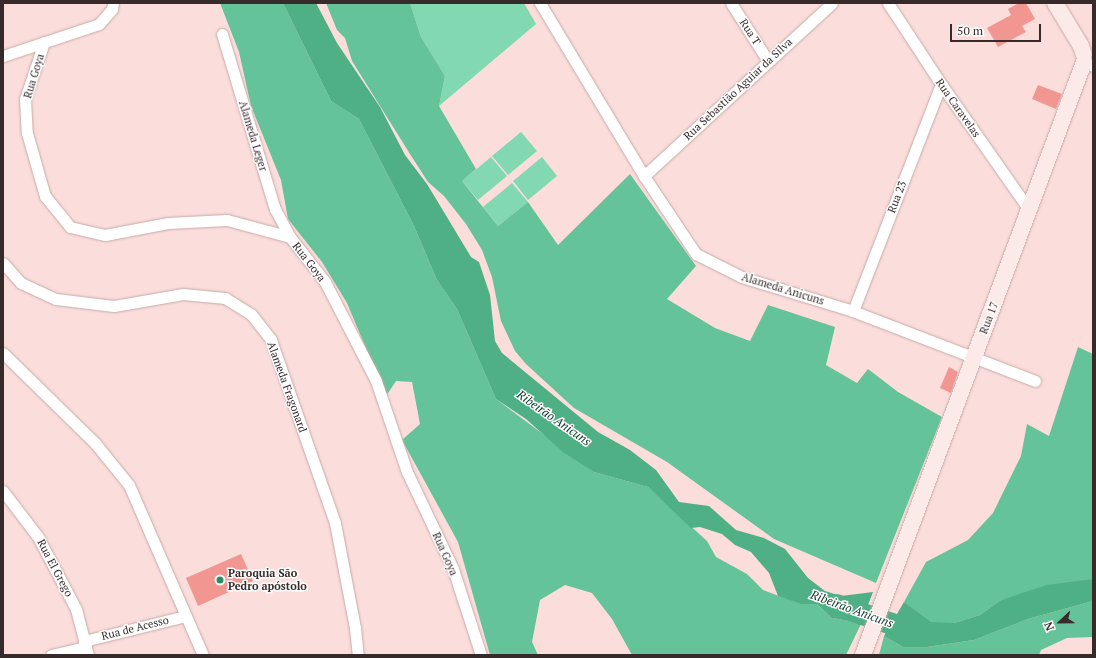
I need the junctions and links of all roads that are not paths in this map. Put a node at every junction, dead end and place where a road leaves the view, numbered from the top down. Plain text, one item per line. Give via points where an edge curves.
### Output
1 (540, 3) edge
2 (731, 3) edge
3 (832, 3) edge
4 (888, 3) edge
5 (1055, 3) edge
6 (112, 6) edge
7 (222, 34) dead end
8 (44, 42) junction
9 (3, 56) edge
10 (1089, 58) edge
11 (768, 61) junction
12 (941, 84) junction
13 (644, 176) junction
14 (1030, 210) junction
15 (290, 237) junction
16 (3, 263) edge
17 (853, 311) junction
18 (4, 356) edge
19 (974, 357) junction
20 (1035, 381) dead end
21 (3, 491) edge
22 (186, 616) junction
23 (86, 647) edge
24 (864, 650) edge
25 (51, 655) edge
26 (203, 655) edge
27 (358, 655) edge
28 (481, 655) edge

1 - 13 street, Alameda Anicuns
2 - 11 street, Rua T
3 - 11 street, Rua Sebastião Aguiar da Silva
4 - 12 street, Rua Caravelas
5 - 10 street
6 - 8 street via 99,24
7 - 15 street, Alameda Leger via 275,209
8 - 9 street
8 - 15 street, Rua Goya via 25,99 27,133 45,196 70,227 105,235 168,223 227,220
10 - 14 street, Rua 17
11 - 13 street, Rua Sebastião Aguiar da Silva
12 - 14 street, Rua Caravelas
12 - 17 street, Rua 23
13 - 17 street, Alameda Anicuns via 696,254 742,277
14 - 19 street, Rua 17
15 - 28 street, Rua Goya via 325,282 376,381 407,472 453,569
16 - 27 street, Alameda Fragonard via 21,283 56,299 114,306 183,294 225,298 251,314 271,340 335,523
17 - 19 street, Alameda Anicuns
18 - 22 street via 95,443 129,486
19 - 20 street, Alameda Anicuns
19 - 24 street, Rua 17
21 - 23 street, Rua El Grego via 38,537 76,609
22 - 23 street, Rua de Acesso
22 - 26 street
23 - 25 street, Rua de Acesso

